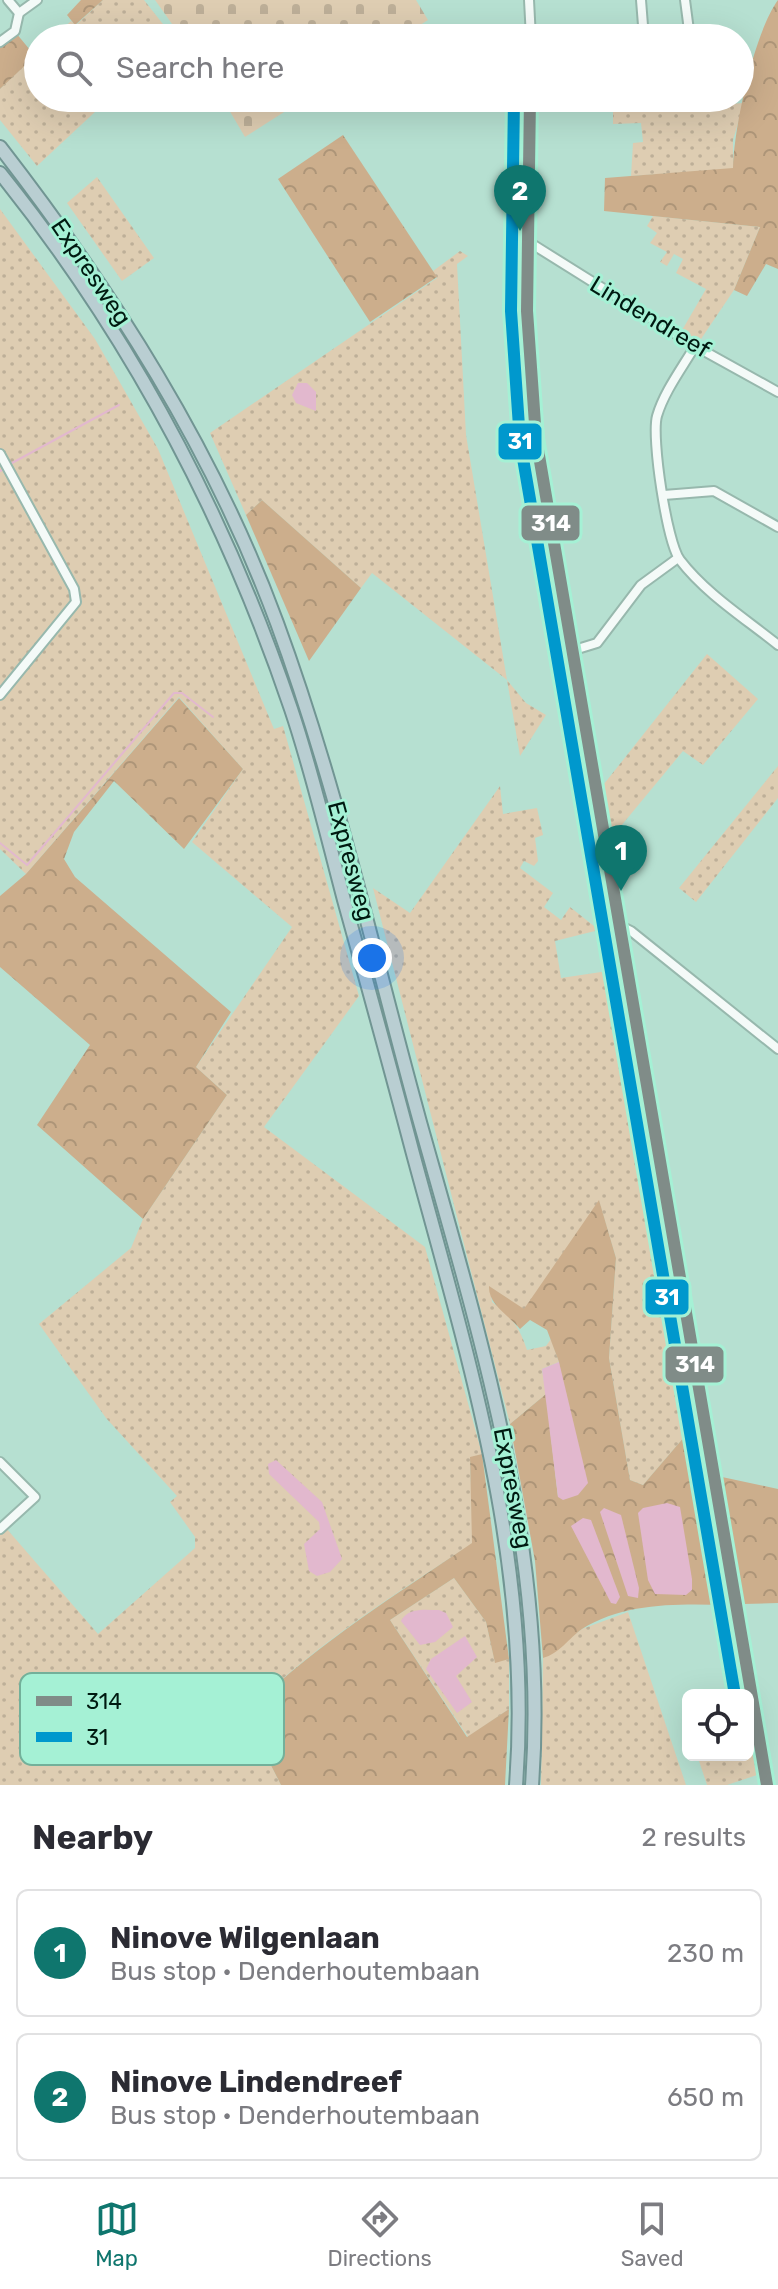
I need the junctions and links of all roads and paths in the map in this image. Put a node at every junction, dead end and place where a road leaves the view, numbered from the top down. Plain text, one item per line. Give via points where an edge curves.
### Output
1 (8, 0) edge
2 (37, 0) edge
3 (529, 0) edge
4 (641, 0) edge
5 (685, 0) edge
6 (19, 13) junction
7 (530, 24) edge
8 (643, 24) edge
9 (686, 24) edge
10 (0, 42) edge
11 (529, 112) edge
12 (0, 147) edge
13 (0, 173) edge
14 (524, 239) junction
15 (695, 346) junction
16 (778, 392) edge
17 (0, 454) edge
18 (664, 495) junction
19 (778, 527) edge
20 (678, 558) junction
21 (778, 645) edge
22 (571, 651) junction
23 (0, 695) edge
24 (619, 925) junction
25 (778, 1049) edge
26 (0, 1462) edge
27 (0, 1529) edge
28 (516, 1785) edge
29 (532, 1785) edge
30 (767, 1785) edge

1 - 6 street
2 - 6 street
3 - 7 street
4 - 8 street
5 - 9 street
6 - 10 street via 15,31
11 - 14 street
12 - 29 highway, Expresweg via 107,293 203,456 277,622 310,720 506,1445 533,1626
13 - 28 highway, Expresweg via 92,298 164,418 240,574 291,709 491,1449 514,1583
14 - 15 street, Lindendreef
14 - 22 street via 526,356
15 - 16 street, Lindendreef
15 - 18 street via 656,419
17 - 23 street via 74,589 76,602
18 - 19 street via 714,491
18 - 20 street
20 - 21 street
20 - 22 street via 641,585 597,643
22 - 24 street
24 - 25 street
24 - 30 street
26 - 27 street via 35,1497

